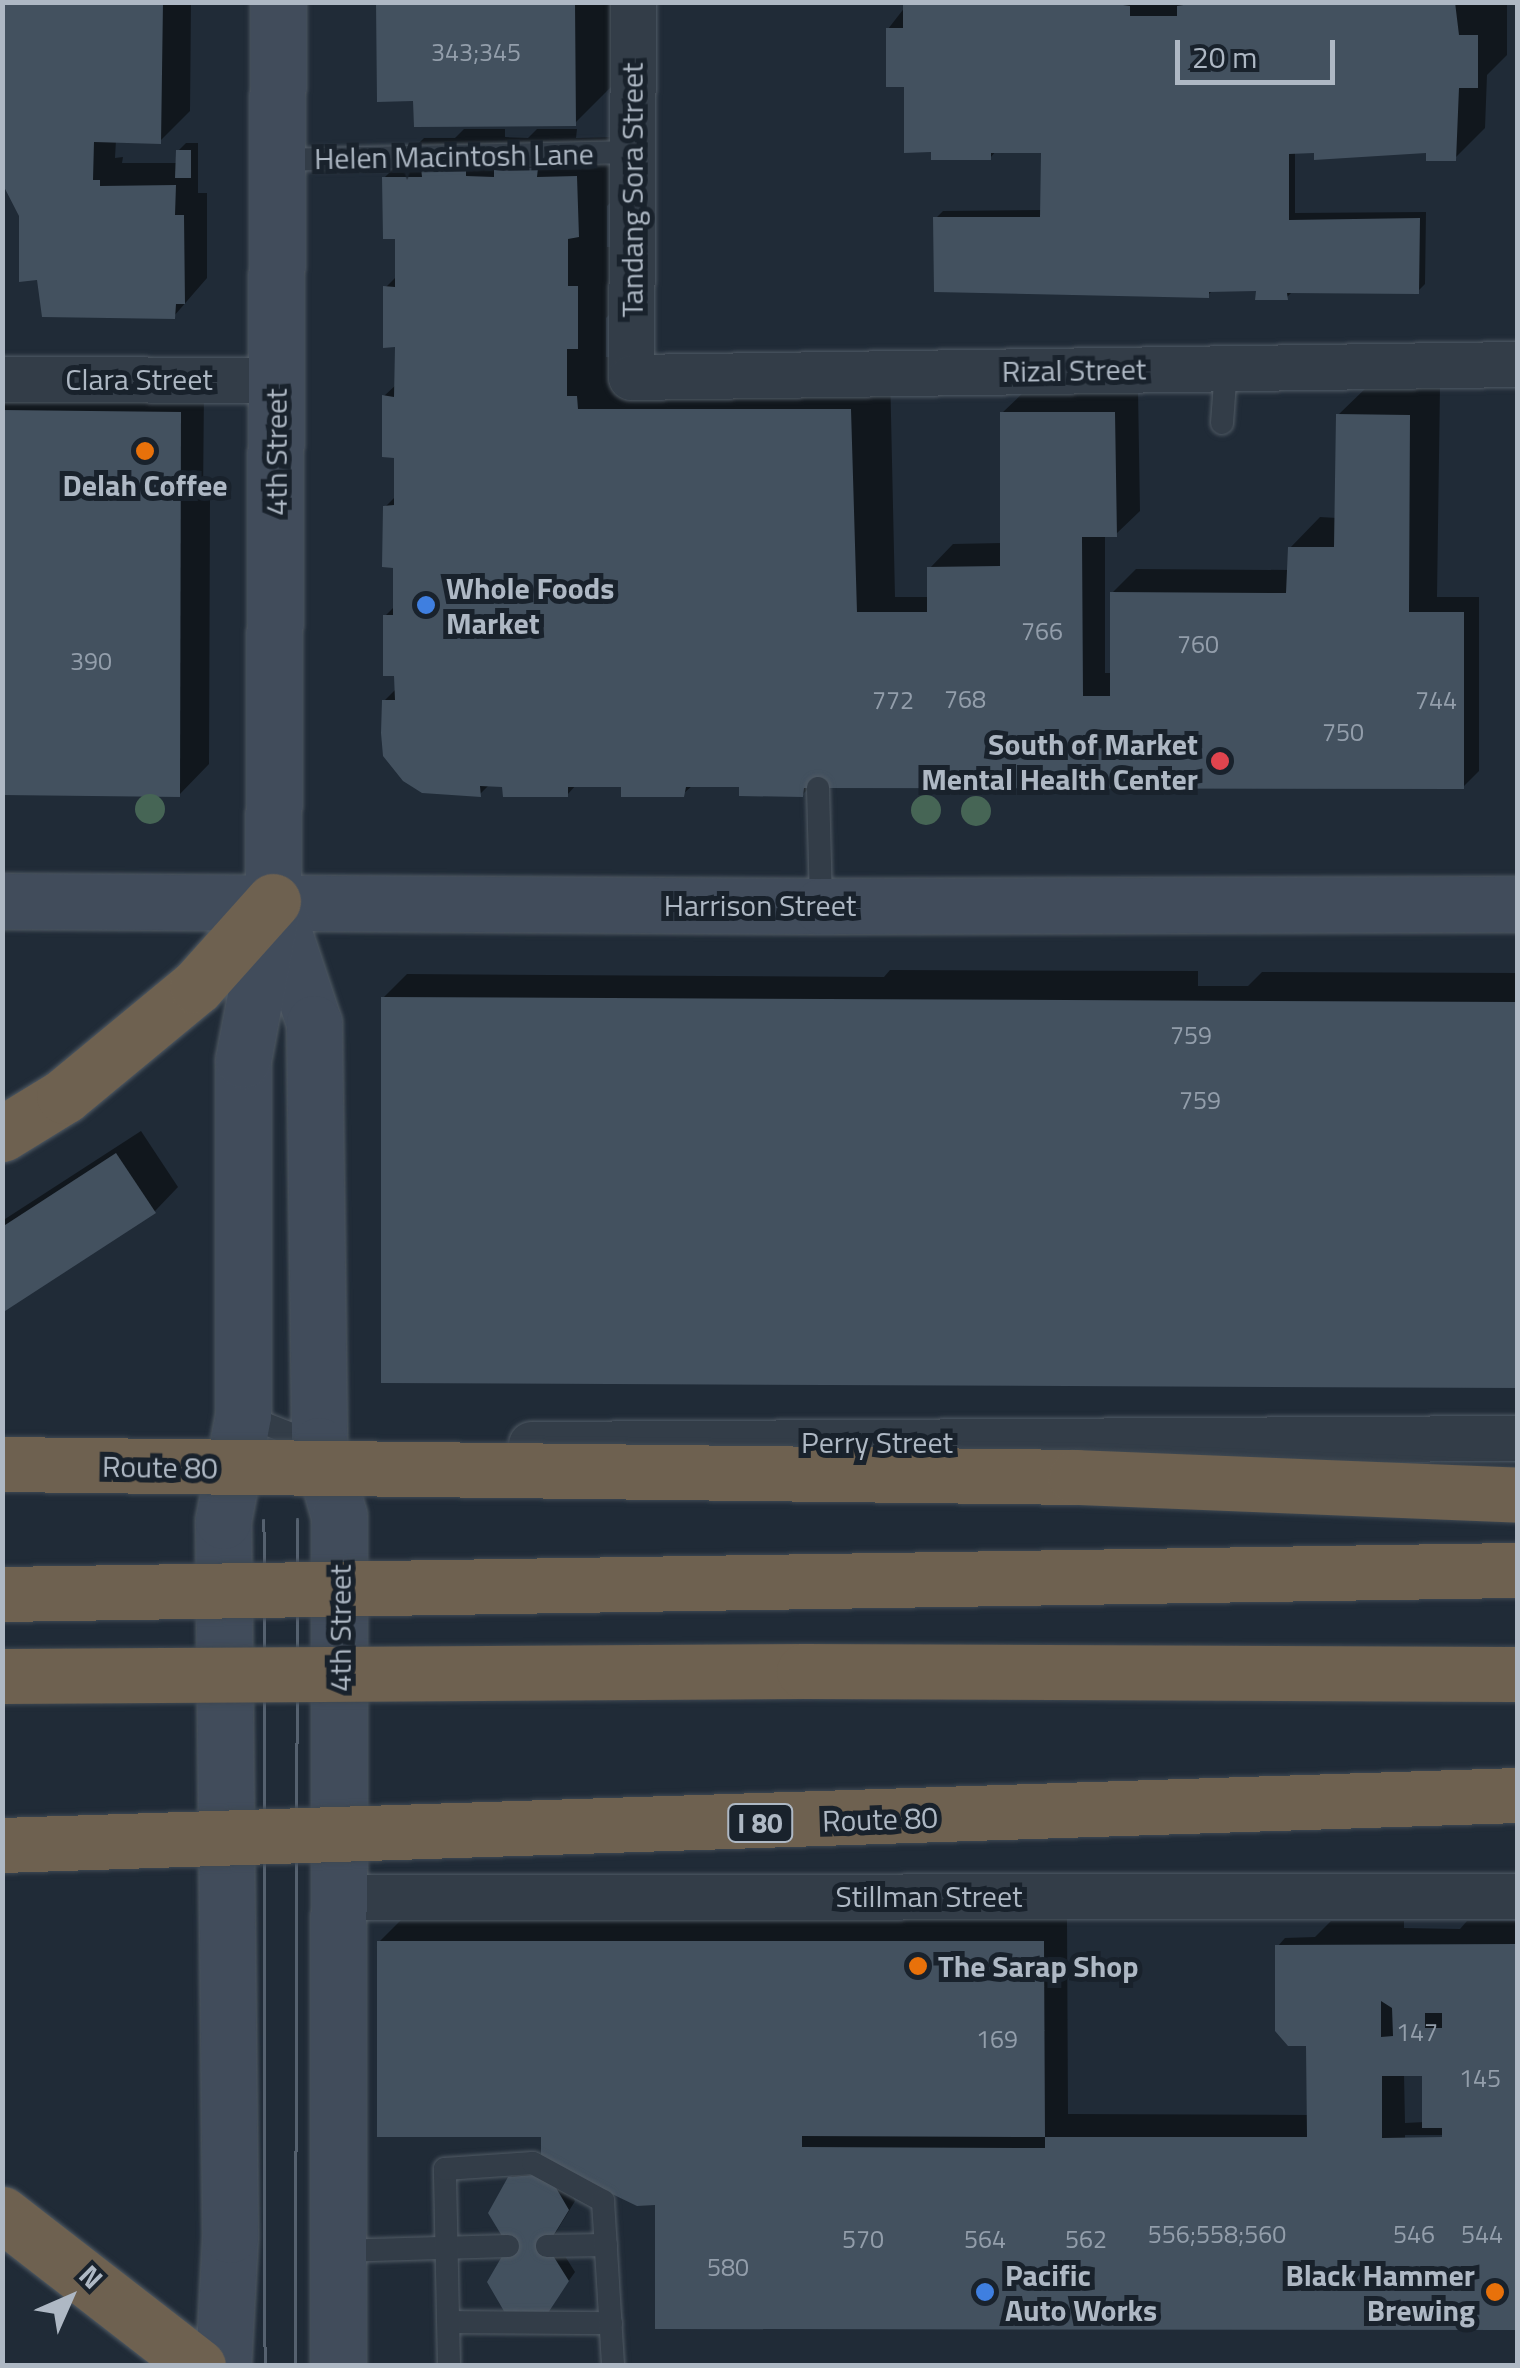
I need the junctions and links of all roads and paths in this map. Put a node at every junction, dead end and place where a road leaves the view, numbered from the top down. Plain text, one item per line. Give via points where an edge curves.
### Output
1 (278, 2) edge
2 (632, 2) edge
3 (632, 152) junction
4 (277, 160) junction
5 (1518, 364) edge
6 (1226, 368) junction
7 (632, 377) joint
8 (2, 379) edge
9 (276, 380) junction
10 (1222, 423) dead end
11 (818, 788) dead end
12 (2, 901) edge
13 (273, 901) junction
14 (1518, 904) edge
15 (821, 906) junction
16 (2, 1134) edge
17 (243, 1415) junction
18 (1518, 1438) edge
19 (319, 1445) junction
20 (2, 1464) edge
21 (1518, 1494) edge
22 (1518, 1570) edge
23 (2, 1594) edge
24 (1518, 1674) edge
25 (2, 1676) edge
26 (1518, 1795) edge
27 (2, 1845) edge
28 (1518, 1896) edge
29 (341, 1897) junction
30 (2, 2214) edge
31 (508, 2246) dead end
32 (547, 2246) dead end
33 (606, 2246) junction
34 (448, 2248) junction
35 (338, 2251) junction
36 (448, 2322) junction
37 (611, 2324) junction
38 (198, 2366) edge
39 (223, 2366) edge
40 (338, 2366) edge
41 (449, 2366) edge
42 (613, 2366) edge

1 - 4 main road, 4th Street
2 - 3 street, Tandang Sora Street
3 - 4 lane, Helen Macintosh Lane
3 - 7 street, Tandang Sora Street
4 - 9 main road, 4th Street
5 - 6 street, Rizal Street
6 - 7 street, Rizal Street
6 - 10 lane
8 - 9 street, Clara Street
9 - 13 main road, 4th Street
11 - 15 lane
12 - 13 main road, Harrison Street
13 - 15 main road, Harrison Street
13 - 16 highway via 197,986 64,1096
13 - 17 main road, 4th Street via 243,1060
13 - 19 main road, 4th Street via 314,1023
14 - 15 main road, Harrison Street
17 - 19 lane, Perry Street
17 - 39 main road, 4th Street via 224,1521 230,2235
18 - 19 street, Perry Street
19 - 29 main road, 4th Street via 339,1516
20 - 21 highway, Route 80, bridge via 1076,1477
22 - 23 highway, bridge
24 - 25 highway, bridge
26 - 27 highway, Route 80 / I 80, bridge
28 - 29 street, Stillman Street
29 - 35 main road, 4th Street
30 - 38 highway
31 - 34 lane
32 - 33 lane
33 - 34 lane via 603,2201 532,2163 445,2168
33 - 37 lane
34 - 35 lane
34 - 36 lane
35 - 40 main road, 4th Street
36 - 37 lane
36 - 41 lane
37 - 42 lane

